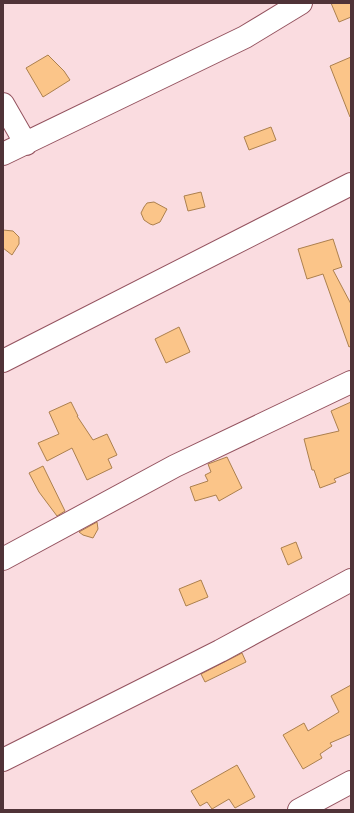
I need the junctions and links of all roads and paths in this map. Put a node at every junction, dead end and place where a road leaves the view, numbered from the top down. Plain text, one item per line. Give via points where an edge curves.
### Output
1 (301, 3) edge
2 (3, 104) edge
3 (26, 144) junction
4 (3, 154) edge
5 (351, 184) edge
6 (3, 362) edge
7 (351, 382) edge
8 (3, 559) edge
9 (351, 580) edge
10 (3, 760) edge
11 (351, 782) edge
12 (299, 810) edge

1 - 3 street via 245,37
2 - 3 street
3 - 4 street
5 - 6 street
7 - 8 street via 175,466
9 - 10 street via 220,651
11 - 12 street

